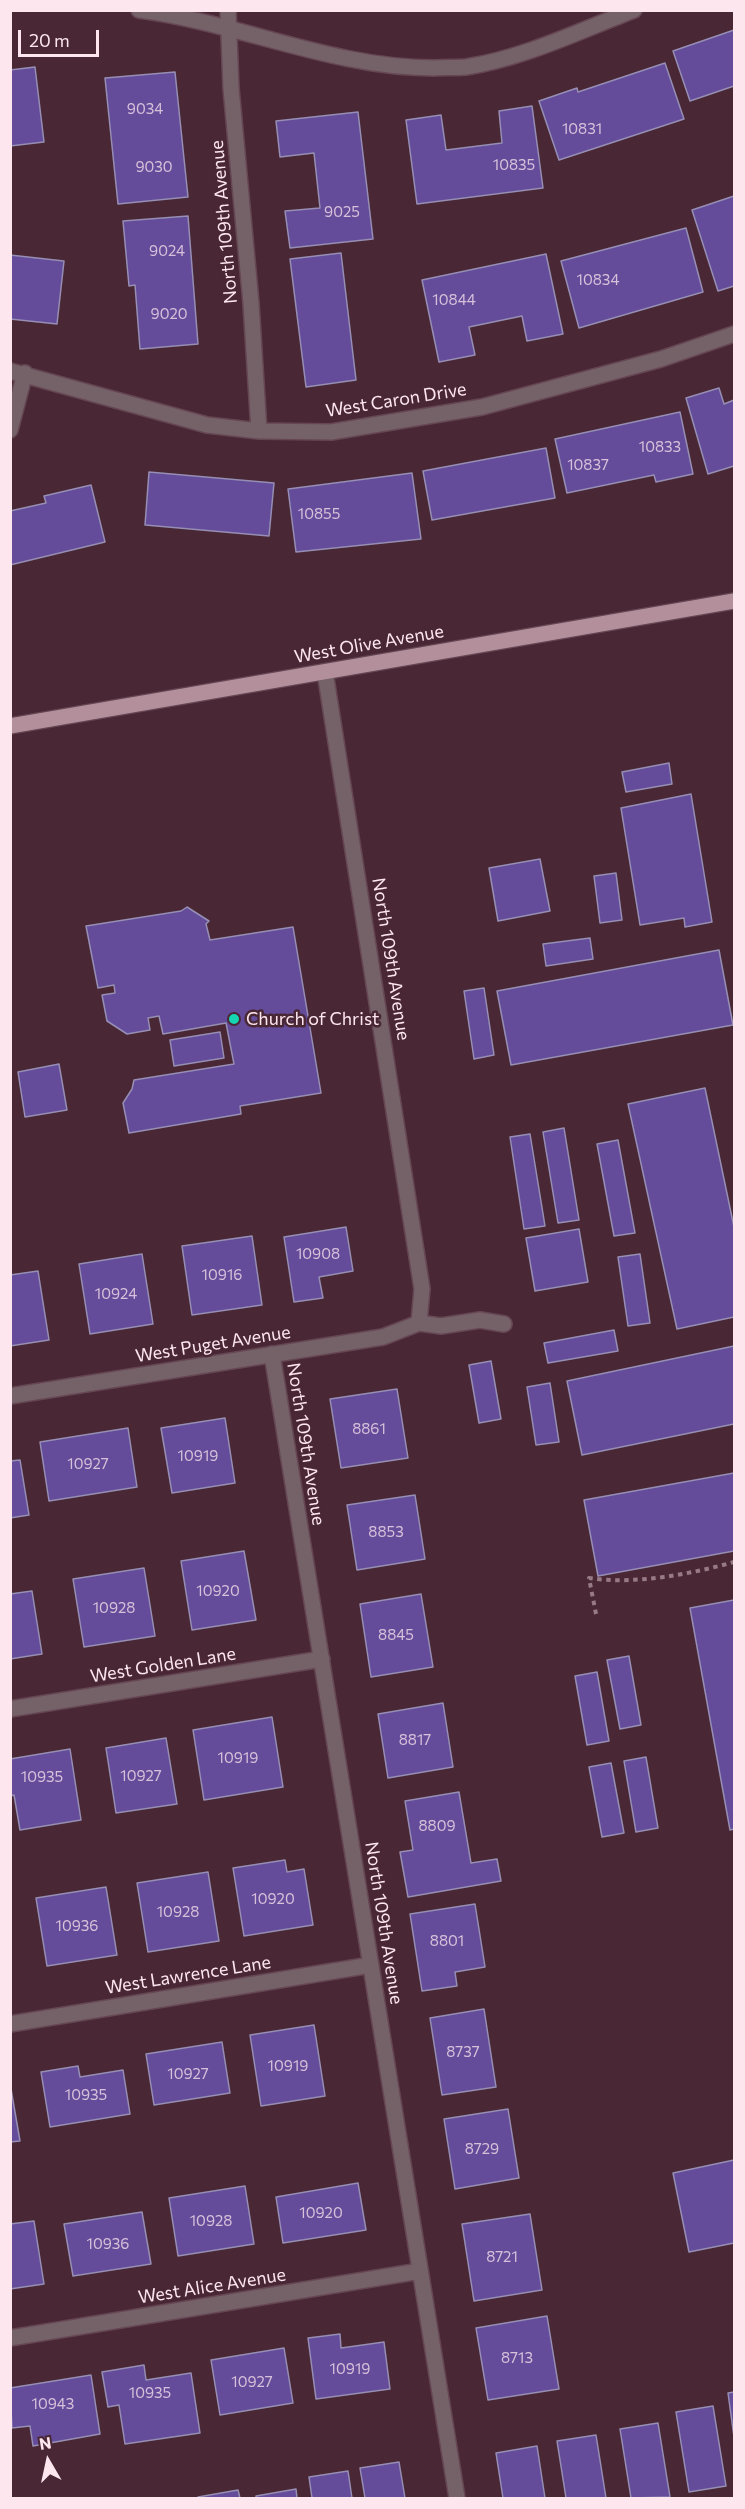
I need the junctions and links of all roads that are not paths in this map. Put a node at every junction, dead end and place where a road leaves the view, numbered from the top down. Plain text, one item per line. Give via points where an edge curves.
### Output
1 (139, 10) edge
2 (228, 10) edge
3 (634, 10) edge
4 (228, 28) junction
5 (735, 334) edge
6 (18, 372) edge
7 (10, 430) edge
8 (259, 431) junction
9 (735, 601) edge
10 (326, 672) junction
11 (10, 726) edge
12 (419, 1323) junction
13 (504, 1324) dead end
14 (272, 1354) junction
15 (10, 1396) edge
16 (322, 1659) junction
17 (10, 1709) edge
18 (371, 1965) junction
19 (10, 2024) edge
20 (420, 2271) junction
21 (10, 2338) edge
22 (457, 2499) edge

1 - 4 street
2 - 4 street, North 109th Avenue
3 - 4 street via 508,59 463,67 406,68 346,58
4 - 8 street, North 109th Avenue
5 - 8 street, West Caron Drive via 661,359 482,407 331,432
6 - 7 street, West Caron Drive
6 - 8 street, West Caron Drive via 207,425
9 - 10 main road, West Olive Avenue
10 - 11 main road, West Olive Avenue
10 - 12 street, North 109th Avenue via 422,1289
12 - 13 street via 441,1326 480,1320
12 - 14 street, West Puget Avenue via 383,1337
14 - 15 street, West Puget Avenue
14 - 16 street, North 109th Avenue
16 - 17 street, West Golden Lane
16 - 18 street, North 109th Avenue
18 - 19 street, West Lawrence Lane
18 - 20 street, North 109th Avenue
20 - 21 street, West Alice Avenue
20 - 22 street, North 109th Avenue

